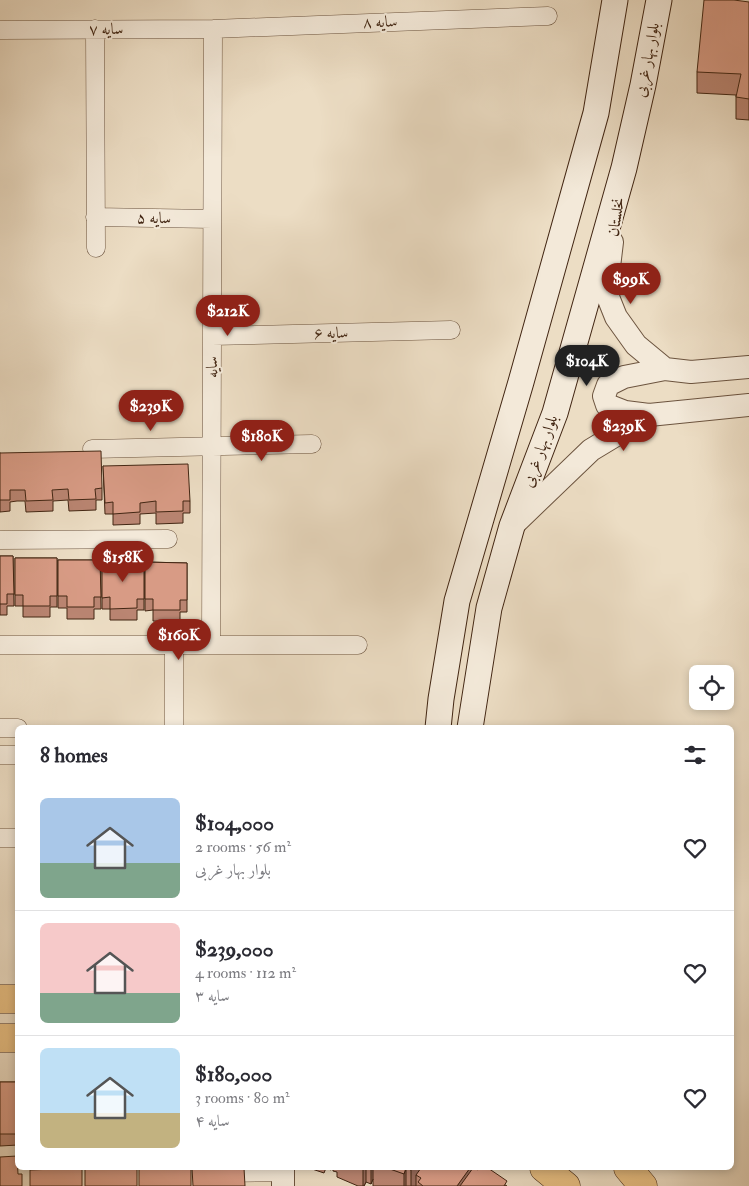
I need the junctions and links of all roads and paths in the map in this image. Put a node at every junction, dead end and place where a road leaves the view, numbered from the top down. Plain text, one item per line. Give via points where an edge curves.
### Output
1 (615, 0) edge
2 (659, 0) edge
3 (548, 16) dead end
4 (95, 29) junction
5 (213, 29) junction
6 (0, 30) edge
7 (624, 168) junction
8 (96, 217) junction
9 (212, 218) junction
10 (96, 248) dead end
11 (451, 330) dead end
12 (212, 336) junction
13 (749, 367) edge
14 (666, 369) junction
15 (749, 405) edge
16 (649, 415) junction
17 (312, 444) dead end
18 (212, 447) junction
19 (92, 449) edge
20 (512, 526) junction
21 (168, 539) dead end
22 (0, 540) edge
23 (0, 645) edge
24 (174, 645) junction
25 (211, 645) junction
26 (358, 645) dead end
27 (174, 725) edge
28 (438, 725) edge
29 (470, 725) edge
30 (0, 728) edge
31 (15, 728) edge
32 (0, 755) edge
33 (15, 755) edge
34 (0, 838) edge
35 (15, 838) edge
36 (0, 999) edge
37 (15, 999) edge
38 (0, 1038) edge
39 (15, 1038) edge
40 (546, 1170) edge
41 (630, 1170) edge
42 (205, 1173) edge
43 (283, 1175) edge
44 (566, 1186) edge
45 (643, 1186) edge

1 - 28 main road via 596,113 457,601
2 - 7 main road, بلوار بهار غربی
3 - 5 street, سایه ۸
4 - 5 street, سایه ۷
4 - 6 street, سایه ۷
4 - 8 street
5 - 9 street, سایه
7 - 14 street, نخلستان via 606,292 616,317 636,345
7 - 20 main road, بلوار بهار غربی via 555,413
8 - 9 street, سایه ۵
8 - 10 street
9 - 12 street, سایه
11 - 12 street, سایه ۶
12 - 18 street, سایه
13 - 14 street via 691,372
14 - 16 street via 624,376 608,385 604,396 607,405 625,412
15 - 16 street
16 - 20 street via 590,450
17 - 18 street
18 - 19 street
18 - 25 street, سایه
20 - 29 main road, بلوار بهار غربی via 489,608
21 - 22 street
23 - 24 street
24 - 25 street
24 - 27 street
25 - 26 street
30 - 31 street
32 - 33 street
34 - 35 street
36 - 37 main road
38 - 39 main road
40 - 44 main road
41 - 45 main road
42 - 43 street

